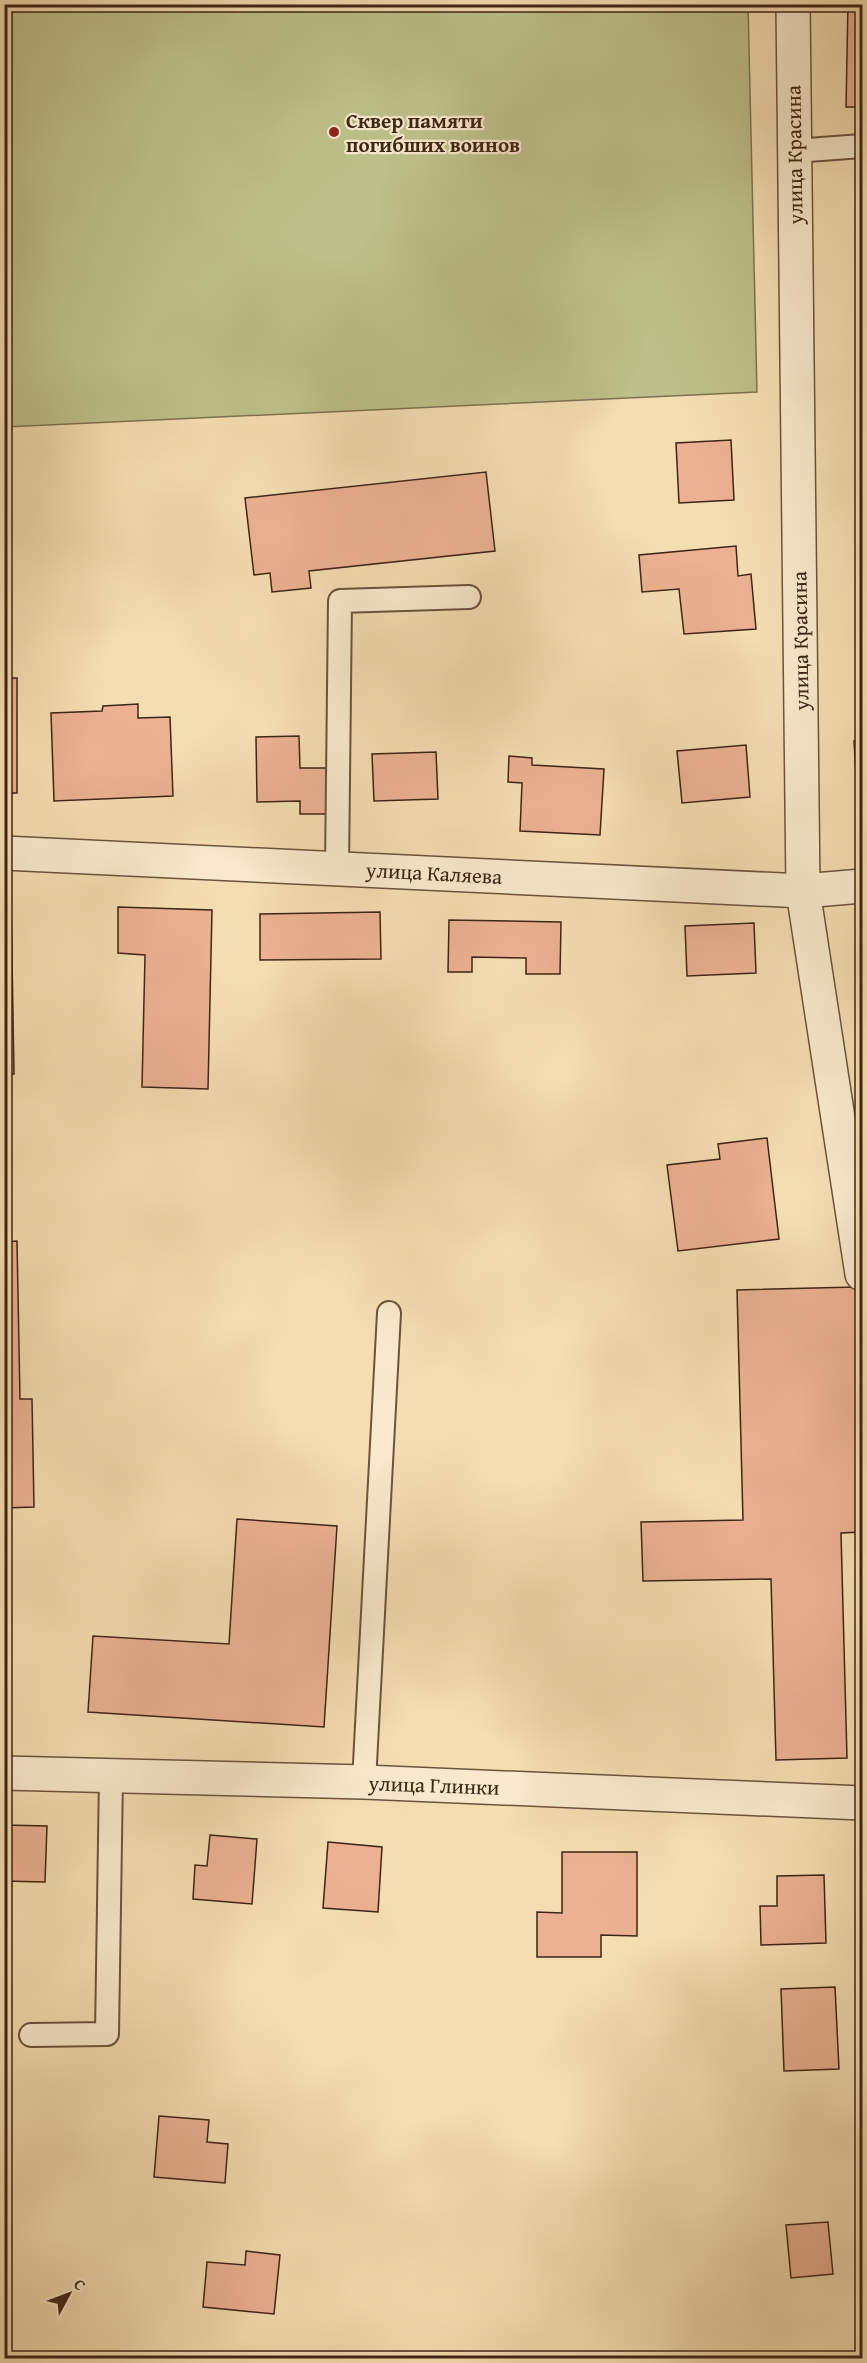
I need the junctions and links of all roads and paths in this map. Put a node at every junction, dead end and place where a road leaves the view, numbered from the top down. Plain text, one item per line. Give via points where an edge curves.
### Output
1 (792, 4) edge
2 (862, 146) edge
3 (794, 151) junction
4 (469, 597) dead end
5 (4, 853) edge
6 (337, 868) junction
7 (862, 886) edge
8 (803, 891) junction
9 (862, 1274) edge
10 (389, 1313) dead end
11 (4, 1773) edge
12 (111, 1776) junction
13 (363, 1782) junction
14 (862, 1803) edge
15 (30, 2035) dead end

1 - 3 street, улица Красина
2 - 3 lane
3 - 8 street, улица Красина
4 - 6 lane via 340,601
5 - 6 street, улица Каляева
6 - 8 street, улица Каляева
7 - 8 street, улица Каляева
8 - 9 street, улица Красина
10 - 13 lane
11 - 12 street, улица Глинки
12 - 13 street, улица Глинки
12 - 15 lane via 107,2034
13 - 14 street, улица Глинки

